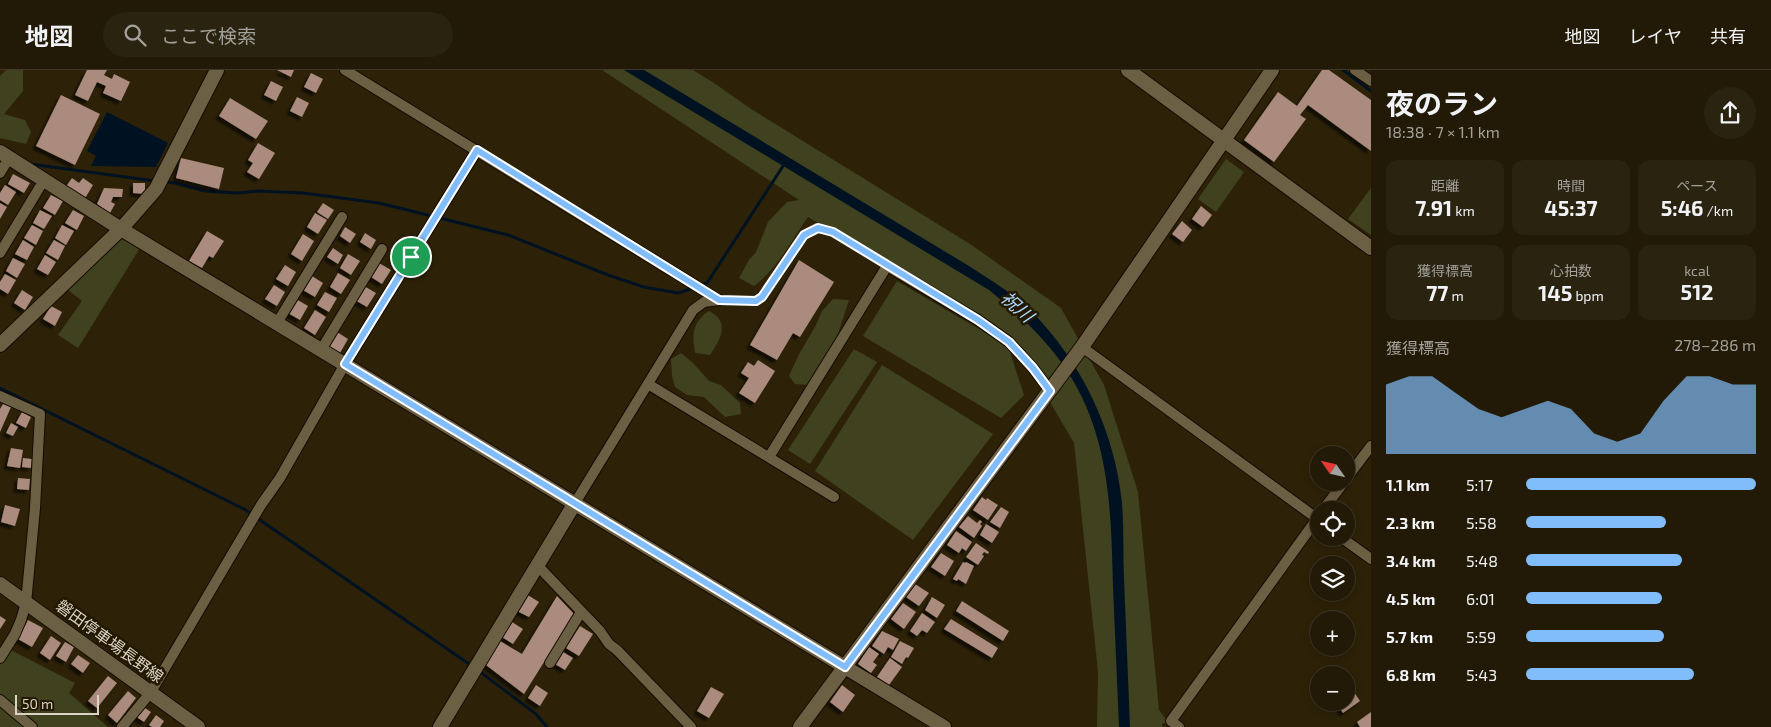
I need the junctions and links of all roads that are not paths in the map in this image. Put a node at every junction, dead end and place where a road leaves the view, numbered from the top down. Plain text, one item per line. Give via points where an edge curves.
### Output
1 (217, 70) edge
2 (345, 70) edge
3 (1128, 70) edge
4 (1272, 70) edge
5 (1355, 70) edge
6 (1371, 81) edge
7 (1224, 140) junction
8 (477, 150) junction
9 (4, 155) edge
10 (0, 173) edge
11 (44, 180) junction
12 (342, 217) dead end
13 (121, 229) junction
14 (382, 248) dead end
15 (1371, 248) edge
16 (0, 253) edge
17 (887, 266) junction
18 (719, 300) junction
19 (277, 323) junction
20 (0, 345) edge
21 (1082, 347) junction
22 (321, 350) junction
23 (345, 364) junction
24 (648, 384) junction
25 (1053, 386) junction
26 (0, 396) edge
27 (1371, 446) edge
28 (769, 457) junction
29 (1355, 467) edge
30 (834, 496) dead end
31 (575, 503) junction
32 (1310, 510) edge
33 (1310, 528) edge
34 (1353, 546) edge
35 (1371, 559) edge
36 (538, 566) junction
37 (0, 584) edge
38 (26, 603) junction
39 (582, 612) junction
40 (0, 658) edge
41 (550, 663) dead end
42 (845, 667) junction
43 (150, 692) junction
44 (0, 700) edge
45 (32, 727) edge
46 (122, 727) edge
47 (198, 727) edge
48 (440, 727) edge
49 (691, 727) edge
50 (800, 727) edge
51 (944, 727) edge
52 (1179, 727) edge

1 - 13 street via 156,189
2 - 8 street
3 - 7 street
4 - 7 street
5 - 6 street
7 - 15 street
7 - 21 street
8 - 18 street
8 - 23 street
9 - 10 street
9 - 11 street
11 - 13 street
11 - 16 street
12 - 19 street
13 - 19 street
13 - 20 street
14 - 22 street
17 - 18 lane via 833,232 818,228 804,235 762,297 756,301
17 - 25 street via 1009,342
17 - 28 street
18 - 24 street via 704,302 693,310
19 - 22 street
21 - 25 street
21 - 32 street
22 - 23 street
23 - 31 street
23 - 43 street
24 - 28 street
24 - 31 street
25 - 42 street
26 - 38 street via 40,414
27 - 29 street
28 - 30 street
31 - 36 street
31 - 42 street
33 - 52 street via 1171,721
34 - 35 street
36 - 39 street
36 - 48 street
37 - 38 street, 磐田停車場長野線
38 - 40 street via 15,634
38 - 43 street, 磐田停車場長野線
39 - 41 street
39 - 49 street
42 - 50 street
42 - 51 street
43 - 46 street
43 - 47 street, 磐田停車場長野線
44 - 45 street

